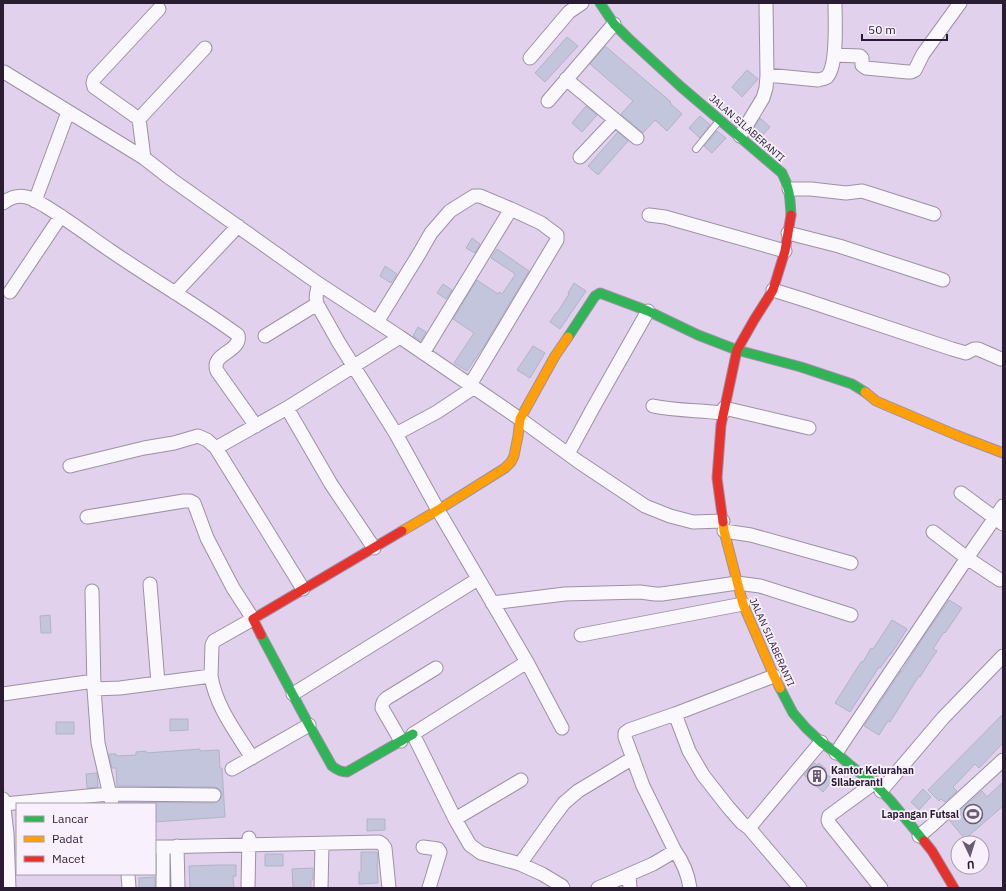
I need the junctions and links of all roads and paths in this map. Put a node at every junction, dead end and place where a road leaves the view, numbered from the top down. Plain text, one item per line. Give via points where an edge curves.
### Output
1 (582, 3) edge
2 (600, 3) edge
3 (766, 3) edge
4 (835, 3) edge
5 (960, 3) edge
6 (159, 10) dead end
7 (614, 24) junction
8 (205, 48) dead end
9 (834, 55) junction
10 (530, 58) dead end
11 (4, 72) edge
12 (767, 75) junction
13 (566, 79) junction
14 (548, 101) dead end
15 (68, 112) junction
16 (138, 120) junction
17 (615, 120) junction
18 (720, 120) junction
19 (740, 136) junction
20 (637, 138) dead end
21 (696, 149) dead end
22 (580, 157) dead end
23 (144, 158) junction
24 (789, 189) junction
25 (35, 201) junction
26 (3, 203) edge
27 (511, 209) junction
28 (934, 214) dead end
29 (649, 215) dead end
30 (61, 216) junction
31 (238, 226) junction
32 (788, 233) junction
33 (785, 251) junction
34 (943, 280) dead end
35 (319, 284) junction
36 (773, 290) junction
37 (10, 292) dead end
38 (175, 293) junction
39 (317, 304) junction
40 (648, 311) junction
41 (376, 322) junction
42 (264, 336) dead end
43 (400, 338) junction
44 (737, 350) junction
45 (423, 353) junction
46 (1003, 359) edge
47 (354, 367) junction
48 (472, 386) junction
49 (653, 406) dead end
50 (287, 408) junction
51 (724, 411) junction
52 (520, 419) junction
53 (256, 426) junction
54 (809, 428) dead end
55 (396, 434) junction
56 (216, 448) junction
57 (1003, 453) edge
58 (568, 454) junction
59 (70, 466) dead end
60 (961, 493) dead end
61 (1003, 506) edge
62 (438, 510) junction
63 (87, 518) dead end
64 (999, 521) edge
65 (724, 526) junction
66 (933, 532) dead end
67 (374, 548) junction
68 (967, 558) junction
69 (851, 563) dead end
70 (478, 579) junction
71 (1000, 580) dead end
72 (737, 583) junction
73 (150, 584) dead end
74 (303, 589) junction
75 (92, 591) dead end
76 (492, 603) junction
77 (742, 604) junction
78 (851, 615) dead end
79 (253, 619) junction
80 (581, 635) dead end
81 (1003, 656) edge
82 (527, 662) junction
83 (436, 668) dead end
84 (211, 676) junction
85 (774, 676) junction
86 (158, 683) junction
87 (94, 685) junction
88 (3, 694) edge
89 (293, 694) junction
90 (675, 714) junction
91 (310, 726) junction
92 (562, 728) dead end
93 (413, 734) junction
94 (401, 741) junction
95 (821, 742) junction
96 (836, 753) junction
97 (252, 758) junction
98 (633, 758) junction
99 (1003, 760) edge
100 (232, 769) dead end
101 (520, 780) dead end
102 (878, 787) junction
103 (214, 795) dead end
104 (111, 799) edge
105 (3, 801) edge
106 (455, 819) junction
107 (749, 828) junction
108 (919, 836) junction
109 (9, 838) edge
110 (249, 841) junction
111 (322, 844) junction
112 (177, 846) junction
113 (422, 846) dead end
114 (159, 847) edge
115 (675, 851) junction
116 (520, 864) junction
117 (128, 875) edge
118 (629, 882) edge
119 (9, 888) edge
120 (129, 888) edge
121 (163, 888) edge
122 (178, 888) edge
123 (248, 888) edge
124 (321, 888) edge
125 (389, 888) edge
126 (429, 888) edge
127 (563, 888) edge
128 (598, 888) edge
129 (690, 888) edge
130 (800, 888) edge
131 (881, 888) edge
132 (954, 888) edge

1 - 10 street via 569,12
2 - 7 street, JALAN SILABERANTI
3 - 12 street
4 - 9 street
5 - 9 street via 922,54 913,71 866,68 862,66 860,56
6 - 16 street via 93,83 94,87
7 - 13 street
7 - 18 street, JALAN SILABERANTI
8 - 16 street
9 - 12 street via 826,78 818,80
11 - 15 street
12 - 19 street via 763,98
13 - 14 street
13 - 17 street
15 - 23 street
15 - 25 street
16 - 23 street
17 - 20 street
17 - 22 street
18 - 19 street, JALAN SILABERANTI
18 - 21 lane
19 - 24 street, JALAN SILABERANTI via 782,173
23 - 31 street
24 - 28 street via 862,192
24 - 32 street, JALAN SILABERANTI
25 - 26 street via 26,197 15,197
25 - 30 street
27 - 41 street via 474,196 450,211 431,233
27 - 45 street
27 - 48 street via 541,223 557,235 557,240
29 - 33 street via 665,217
30 - 37 street
30 - 38 street
31 - 35 street
31 - 38 street
32 - 33 street, JALAN SILABERANTI
32 - 34 street via 839,246
33 - 36 street, JALAN SILABERANTI
35 - 39 street
35 - 41 street
36 - 44 street, JALAN SILABERANTI
36 - 46 street via 952,349 966,353 978,349
38 - 53 street via 238,335 238,344 217,361 215,366
39 - 42 street
39 - 47 street
40 - 44 street
40 - 52 street via 600,293 595,296 555,356
40 - 58 street
41 - 43 street
43 - 45 street
43 - 47 street
44 - 51 street, JALAN SILABERANTI
44 - 57 street via 852,384 876,401
45 - 48 street
47 - 50 street
47 - 55 street
48 - 52 street
48 - 55 street via 442,409
49 - 51 street
50 - 53 street
50 - 67 street via 331,484
51 - 54 street
51 - 65 street, JALAN SILABERANTI via 717,478
52 - 58 street
52 - 62 street via 516,448 511,462
53 - 56 street
55 - 62 street
56 - 59 street via 198,436
56 - 74 street
58 - 65 street via 645,506 693,522
60 - 64 street
61 - 64 street
62 - 67 street
62 - 70 street
63 - 79 street via 184,501 194,503 207,538
64 - 68 street
65 - 69 street
65 - 72 street, JALAN SILABERANTI
66 - 68 street
67 - 74 street
68 - 71 street
68 - 96 street
70 - 76 street
70 - 89 street
72 - 76 street via 662,594 565,594
72 - 77 street, JALAN SILABERANTI
72 - 78 street via 760,586
73 - 86 street
74 - 79 street
75 - 87 street
76 - 82 street
77 - 80 street
77 - 85 street, JALAN SILABERANTI
79 - 84 street via 214,641
79 - 89 street
81 - 102 street
82 - 92 street
82 - 93 street
83 - 94 street via 387,698 382,704
84 - 86 street
84 - 97 street via 214,692 222,710
85 - 90 street
85 - 95 street, JALAN SILABERANTI via 793,713
86 - 87 street via 111,689
87 - 88 street
87 - 104 street via 98,743
89 - 91 street
90 - 98 street via 625,733
90 - 107 street via 703,776
91 - 94 street via 332,766 343,772
91 - 97 street
93 - 94 street
93 - 106 street
95 - 96 street, JALAN SILABERANTI
95 - 107 street
96 - 102 street, JALAN SILABERANTI
97 - 100 street
98 - 115 street via 643,786
98 - 116 street via 578,791 564,803
99 - 108 street
101 - 106 street
102 - 108 street, JALAN SILABERANTI
102 - 131 street via 829,816 828,820
103 - 104 street
104 - 105 street
105 - 109 street
106 - 116 street via 475,849
107 - 130 street
108 - 132 street, JALAN SILABERANTI via 932,851
109 - 119 street
110 - 111 street
110 - 112 street
110 - 123 street
111 - 124 street
111 - 125 street via 379,842 385,848
112 - 114 street
112 - 122 street
113 - 126 street via 438,849 440,852
114 - 121 street
115 - 118 street
115 - 129 street via 686,870
116 - 127 street
117 - 120 street
118 - 128 street

